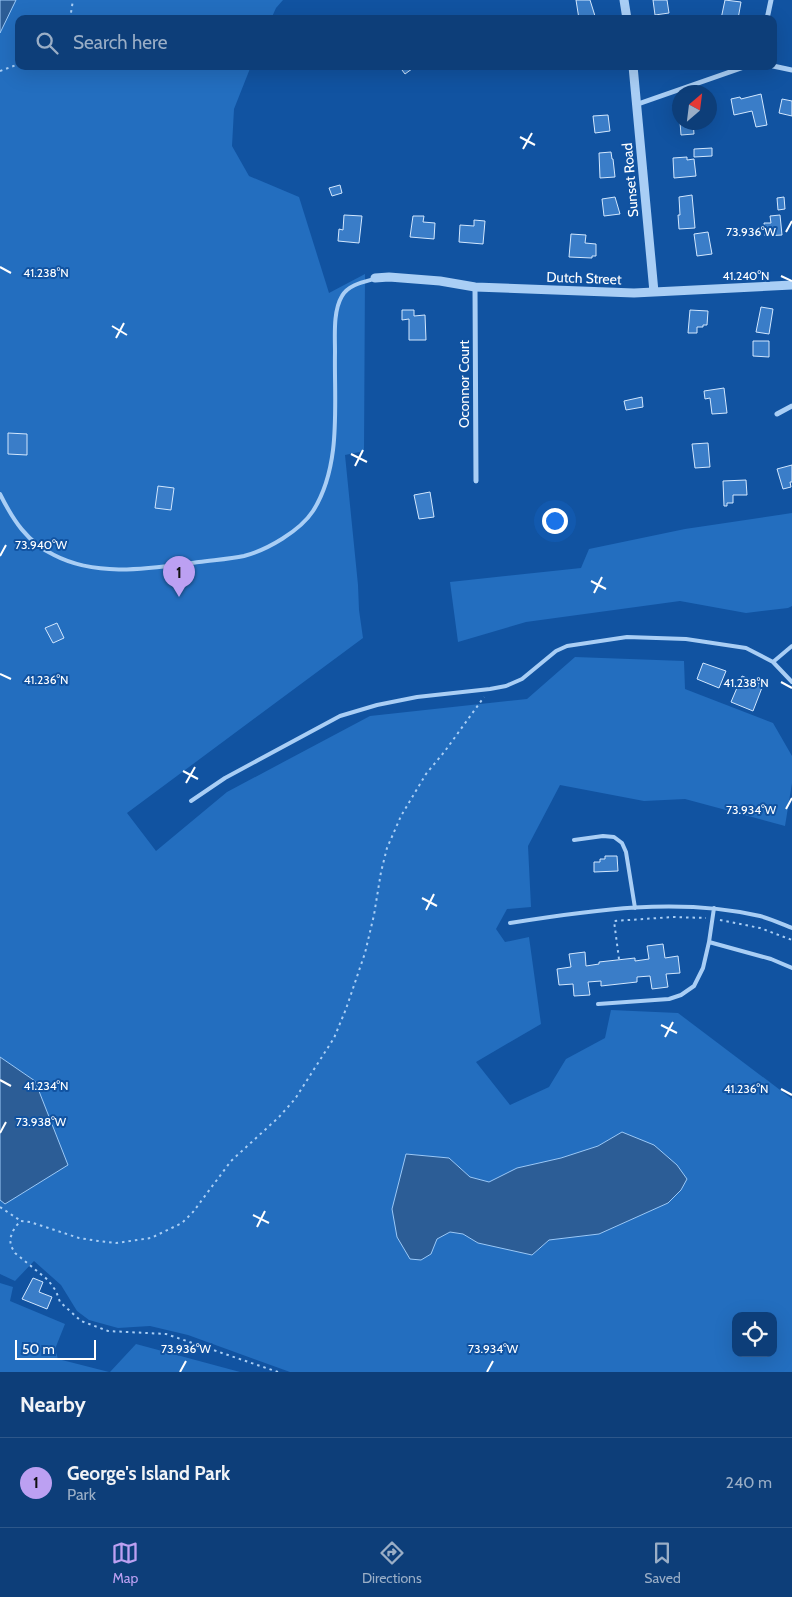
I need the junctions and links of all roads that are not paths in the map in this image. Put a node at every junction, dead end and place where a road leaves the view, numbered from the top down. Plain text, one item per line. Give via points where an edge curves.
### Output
1 (624, 0) edge
2 (771, 0) edge
3 (626, 15) edge
4 (768, 15) edge
5 (777, 67) edge
6 (634, 70) edge
7 (736, 70) edge
8 (792, 70) edge
9 (638, 104) junction
10 (375, 278) joint
11 (792, 285) edge
12 (475, 287) junction
13 (654, 292) junction
14 (792, 406) edge
15 (777, 414) dead end
16 (476, 480) dead end
17 (0, 494) edge
18 (792, 646) edge
19 (773, 662) junction
20 (792, 682) edge
21 (191, 801) dead end
22 (574, 840) dead end
23 (635, 908) junction
24 (714, 908) junction
25 (510, 922) dead end
26 (792, 928) edge
27 (709, 942) junction
28 (792, 968) edge
29 (598, 1004) dead end

1 - 3 street
2 - 4 street
5 - 8 street
6 - 9 street, Sunset Road
7 - 9 street
9 - 13 street, Sunset Road
10 - 12 street, Dutch Street
10 - 17 lane via 353,286 342,295 337,309 334,452 323,492 312,513 271,545 244,556 142,569 107,569 76,564 53,555 32,540 13,519
11 - 13 street, Dutch Street
12 - 13 street, Dutch Street
12 - 16 street, Oconnor Court
14 - 15 street
18 - 19 lane
19 - 20 lane
19 - 21 lane via 746,648 686,639 627,637 567,646 522,679 506,686 417,696 340,716 225,778
22 - 23 lane via 603,836 614,837 622,843
23 - 24 lane
23 - 25 lane
24 - 26 lane via 762,916
24 - 27 lane
27 - 28 lane
27 - 29 lane via 703,968 694,986 681,995

